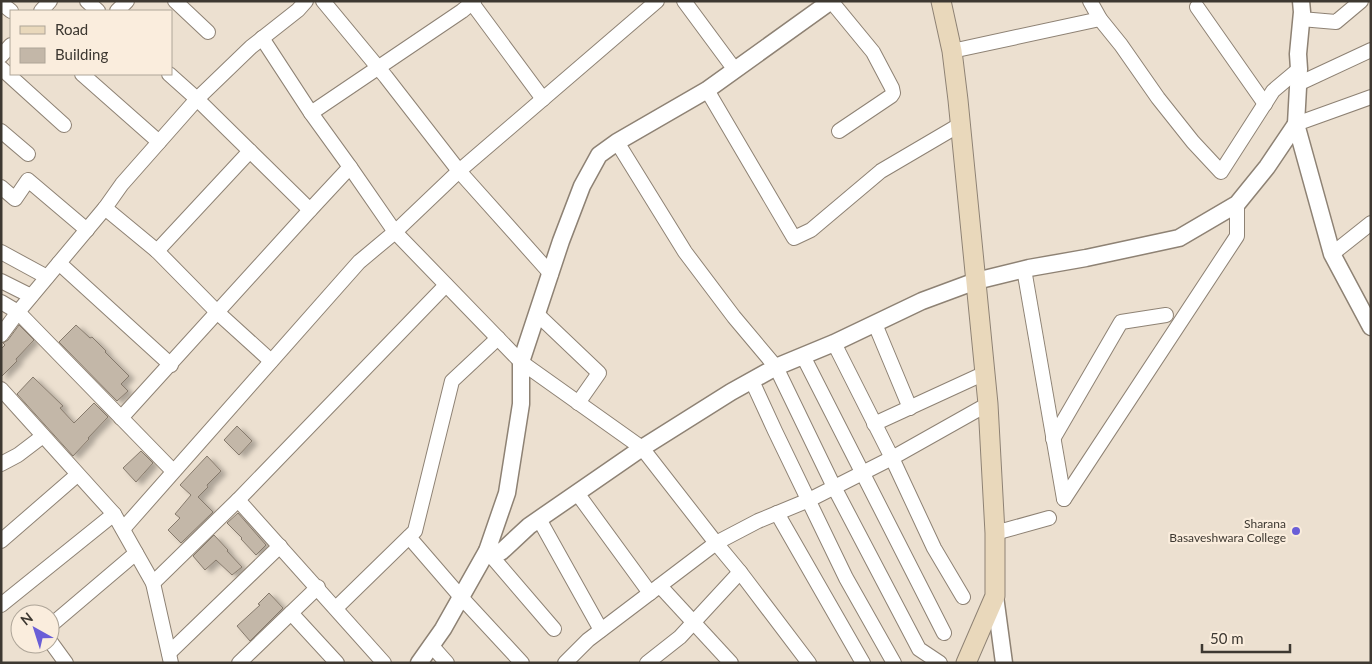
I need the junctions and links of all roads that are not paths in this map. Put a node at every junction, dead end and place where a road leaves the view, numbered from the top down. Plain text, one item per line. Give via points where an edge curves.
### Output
1 (87, 1) edge
2 (174, 1) edge
3 (306, 1) edge
4 (323, 1) edge
5 (657, 1) edge
6 (684, 1) edge
7 (831, 1) edge
8 (941, 1) edge
9 (1090, 1) edge
10 (1301, 1) edge
11 (1361, 1) edge
12 (465, 4) edge
13 (1197, 6) dead end
14 (97, 10) edge
15 (1100, 19) junction
16 (1301, 19) junction
17 (208, 32) dead end
18 (262, 38) junction
19 (10, 46) edge
20 (1371, 50) edge
21 (952, 51) junction
22 (1, 56) edge
23 (378, 67) junction
24 (1, 68) edge
25 (735, 70) junction
26 (83, 75) edge
27 (170, 75) edge
28 (1299, 77) junction
29 (707, 90) junction
30 (1371, 97) edge
31 (197, 99) junction
32 (543, 99) junction
33 (1265, 104) junction
34 (311, 113) junction
35 (961, 124) junction
36 (1296, 124) junction
37 (64, 125) dead end
38 (1, 131) edge
39 (839, 131) dead end
40 (159, 142) junction
41 (617, 142) junction
42 (250, 151) junction
43 (28, 154) dead end
44 (350, 167) junction
45 (459, 171) junction
46 (1, 187) edge
47 (1238, 204) junction
48 (105, 208) junction
49 (310, 210) junction
50 (1371, 223) edge
51 (87, 230) junction
52 (395, 232) junction
53 (157, 251) junction
54 (1, 252) edge
55 (1332, 254) junction
56 (59, 263) junction
57 (1024, 269) junction
58 (551, 274) junction
59 (47, 277) junction
60 (976, 280) junction
61 (1, 281) edge
62 (446, 285) junction
63 (31, 296) junction
64 (1, 302) edge
65 (18, 312) junction
66 (217, 312) junction
67 (537, 314) junction
68 (1166, 316) dead end
69 (875, 324) junction
70 (1371, 327) edge
71 (1, 335) edge
72 (498, 338) junction
73 (834, 343) junction
74 (803, 356) junction
75 (271, 361) junction
76 (521, 362) junction
77 (171, 365) junction
78 (776, 367) junction
79 (985, 373) junction
80 (752, 381) junction
81 (1, 389) edge
82 (578, 403) junction
83 (988, 404) junction
84 (910, 408) junction
85 (121, 418) junction
86 (874, 424) junction
87 (42, 436) junction
88 (1053, 439) junction
89 (642, 448) junction
90 (892, 458) junction
91 (1, 464) edge
92 (173, 471) junction
93 (862, 472) junction
94 (77, 474) junction
95 (834, 487) junction
96 (577, 493) junction
97 (238, 500) junction
98 (810, 500) junction
99 (777, 513) junction
100 (114, 514) junction
101 (1049, 518) dead end
102 (539, 519) junction
103 (123, 529) junction
104 (995, 533) junction
105 (409, 536) junction
106 (1, 541) edge
107 (716, 543) junction
108 (280, 546) junction
109 (487, 551) junction
110 (136, 553) junction
111 (740, 572) junction
112 (153, 583) junction
113 (318, 587) junction
114 (655, 589) junction
115 (460, 596) junction
116 (995, 596) junction
117 (963, 597) dead end
118 (1, 605) edge
119 (336, 608) junction
120 (291, 612) junction
121 (60, 618) edge
122 (693, 623) junction
123 (554, 629) dead end
124 (602, 630) junction
125 (944, 632) dead end
126 (431, 645) junction
127 (170, 658) edge
128 (651, 661) edge
129 (239, 663) edge
130 (337, 663) edge
131 (384, 663) edge
132 (419, 663) edge
133 (447, 663) edge
134 (522, 663) edge
135 (565, 663) edge
136 (731, 663) edge
137 (809, 663) edge
138 (863, 663) edge
139 (894, 663) edge
140 (940, 663) edge
141 (966, 663) edge
142 (1004, 663) edge

1 - 14 street
2 - 17 street
3 - 18 street
4 - 23 street
5 - 32 street
6 - 25 street
7 - 25 street
7 - 39 street via 873,52 893,93
8 - 21 main road
9 - 15 street
10 - 16 street
11 - 16 street via 1336,22
12 - 23 street
12 - 32 street
13 - 33 street
15 - 21 street
15 - 33 street via 1158,98 1221,172
16 - 28 street
18 - 31 street
18 - 34 street
19 - 22 street
20 - 28 street
21 - 35 main road
23 - 34 street
23 - 45 street
24 - 37 street
25 - 29 street
26 - 40 street
27 - 31 street
28 - 33 street via 1273,91
28 - 36 street
29 - 35 street via 794,238 811,230 881,170
29 - 41 street
30 - 36 street
31 - 40 street
31 - 42 street
32 - 45 street
34 - 44 street
35 - 60 main road
36 - 47 street
36 - 55 street
38 - 43 street
40 - 48 street
41 - 58 street via 599,155 582,186
41 - 78 street via 685,252
42 - 49 street
42 - 53 street
44 - 49 street
44 - 52 street
45 - 52 street
45 - 58 street
46 - 51 street via 15,199 28,180
47 - 57 street via 1179,238
47 - 88 street via 1237,236 1064,499
48 - 51 street
48 - 53 street
49 - 66 street
50 - 55 street
51 - 56 street
52 - 62 street
52 - 75 street via 359,262
53 - 66 street
54 - 59 street
55 - 70 street
56 - 59 street
56 - 77 street
57 - 60 street
57 - 88 street
58 - 67 street
59 - 63 street
60 - 69 street
60 - 79 main road
61 - 63 street
62 - 72 street
62 - 97 street
63 - 65 street
64 - 65 street
65 - 71 street
65 - 85 street
66 - 75 street
66 - 77 street
67 - 76 street
67 - 82 street via 599,373
68 - 88 street via 1121,322
69 - 73 street
69 - 84 street
72 - 76 street
72 - 105 street via 452,382 414,531
73 - 74 street
73 - 86 street
74 - 78 street
74 - 93 street
75 - 92 street
76 - 82 street
76 - 109 street via 522,404 507,493
77 - 85 street
78 - 80 street
78 - 95 street
79 - 83 main road
79 - 84 street
80 - 89 street
80 - 98 street
81 - 87 street
82 - 89 street
83 - 90 street
83 - 104 main road
84 - 86 street
85 - 92 street
86 - 90 street
87 - 91 street
87 - 94 street
89 - 96 street
89 - 107 street
90 - 93 street
90 - 117 street via 934,548
92 - 103 street
93 - 95 street
93 - 125 street
94 - 100 street
94 - 106 street
95 - 98 street
95 - 140 street via 919,649
96 - 102 street
96 - 114 street
97 - 108 street
97 - 112 street
98 - 99 street
98 - 139 street via 846,578
99 - 107 street
99 - 138 street
100 - 103 street
100 - 118 street
101 - 104 street
102 - 109 street via 501,552
102 - 124 street
103 - 110 street
104 - 116 main road
105 - 115 street
105 - 119 street
107 - 111 street
107 - 114 street
108 - 113 street
108 - 127 street
109 - 115 street
109 - 123 street
110 - 112 street
110 - 121 street
111 - 122 street
111 - 137 street
112 - 127 street
113 - 119 street
113 - 120 street
114 - 122 street
114 - 124 street
115 - 126 street
115 - 134 street
116 - 141 main road
116 - 142 street
119 - 131 street
120 - 129 street
120 - 130 street
122 - 128 street
122 - 136 street
124 - 135 street
126 - 132 street
126 - 133 street

